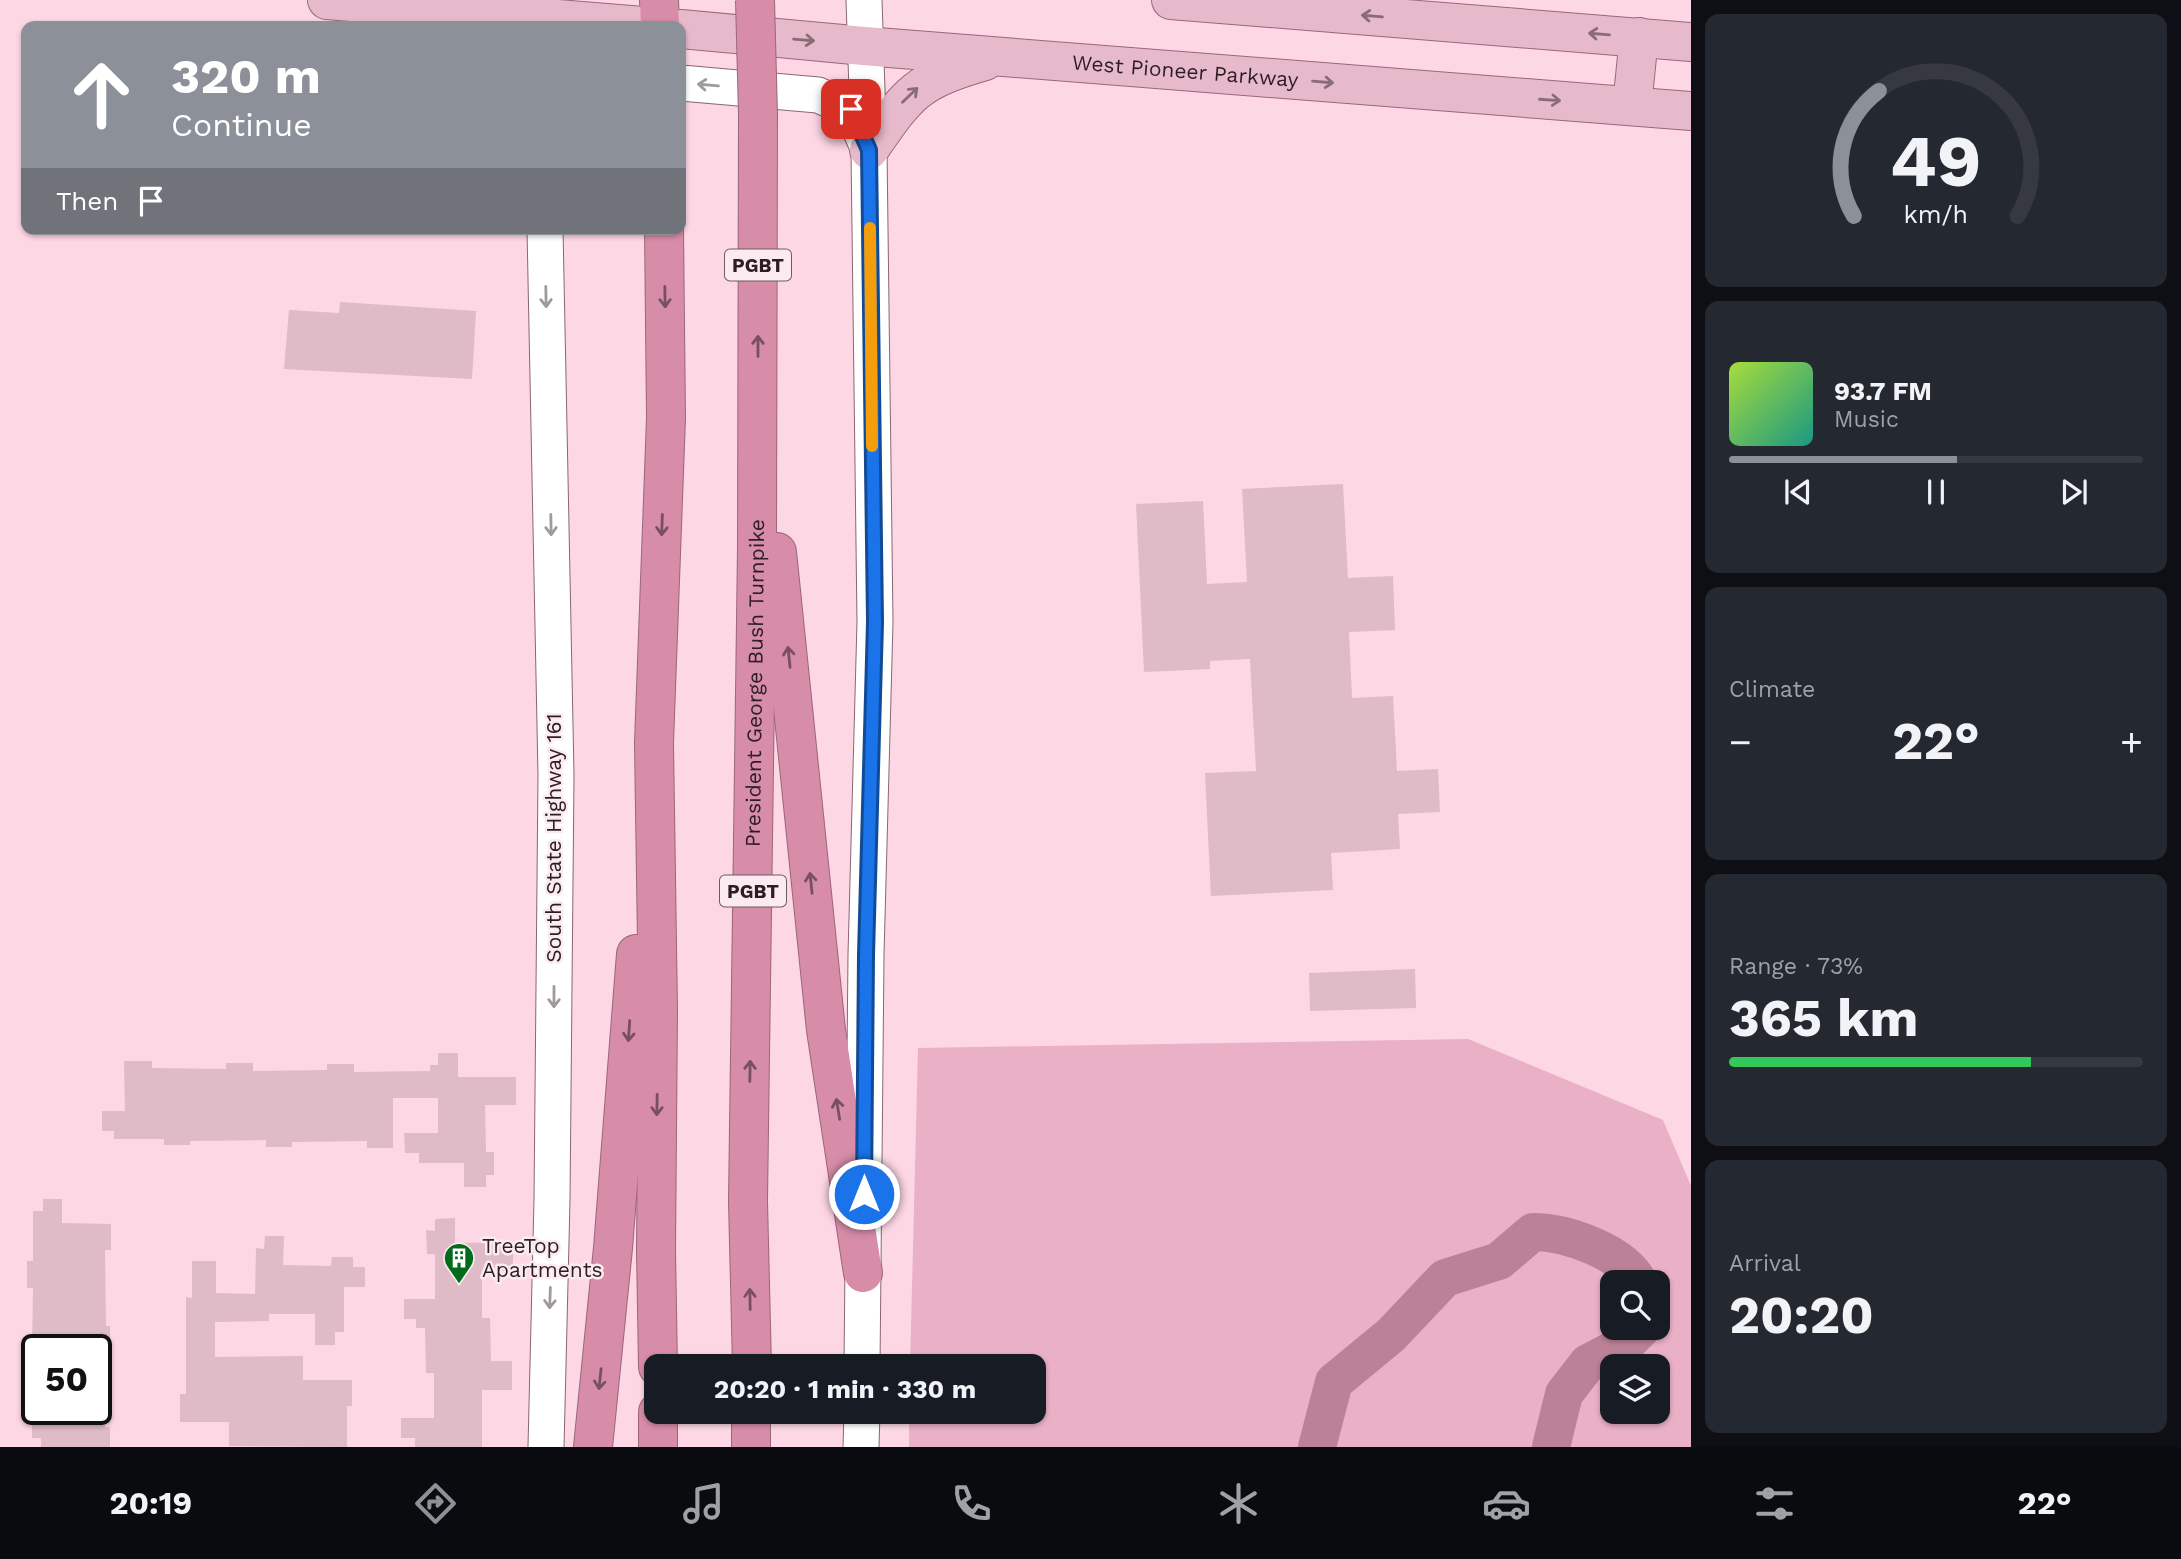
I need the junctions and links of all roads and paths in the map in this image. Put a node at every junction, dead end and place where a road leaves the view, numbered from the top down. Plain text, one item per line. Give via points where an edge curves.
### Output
1 (660, 0) edge
2 (755, 0) edge
3 (864, 0) edge
4 (1171, 0) edge
5 (337, 1) edge
6 (540, 15) edge
7 (409, 21) edge
8 (596, 21) edge
9 (660, 21) edge
10 (686, 29) edge
11 (1639, 37) junction
12 (1691, 42) edge
13 (864, 46) junction
14 (1002, 56) junction
15 (686, 83) edge
16 (1632, 106) junction
17 (1691, 111) edge
18 (869, 150) junction
19 (545, 235) edge
20 (664, 235) edge
21 (758, 415) junction
22 (654, 743) junction
23 (863, 1273) junction
24 (658, 1354) edge
25 (752, 1354) edge
26 (862, 1354) edge
27 (751, 1424) edge
28 (862, 1424) edge
29 (546, 1447) edge
30 (593, 1447) edge
31 (751, 1447) edge
32 (861, 1447) edge

1 - 9 highway
21 -> 2 highway, President George Bush Turnpike / PGBT, bridge
3 - 13 main road
11 -> 4 main road
5 - 6 main road
5 - 7 main road
6 - 8 main road
10 -> 13 main road, West Pioneer Parkway
11 - 12 main road
11 - 16 main road
13 - 14 main road, West Pioneer Parkway
13 - 18 main road
14 -> 16 main road, West Pioneer Parkway
18 -> 14 main road via 899,105 919,86 946,72
18 -> 15 main road via 851,109 818,95
16 - 17 main road, West Pioneer Parkway
18 - 23 main road via 875,622
19 -> 29 main road, South State Highway 161 via 556,775
20 -> 22 highway via 666,418
23 -> 21 highway via 826,1030 781,582
25 -> 21 highway, President George Bush Turnpike / PGBT via 748,1201
22 -> 24 highway
22 -> 30 highway
23 - 26 main road
27 - 31 highway
28 - 32 main road

